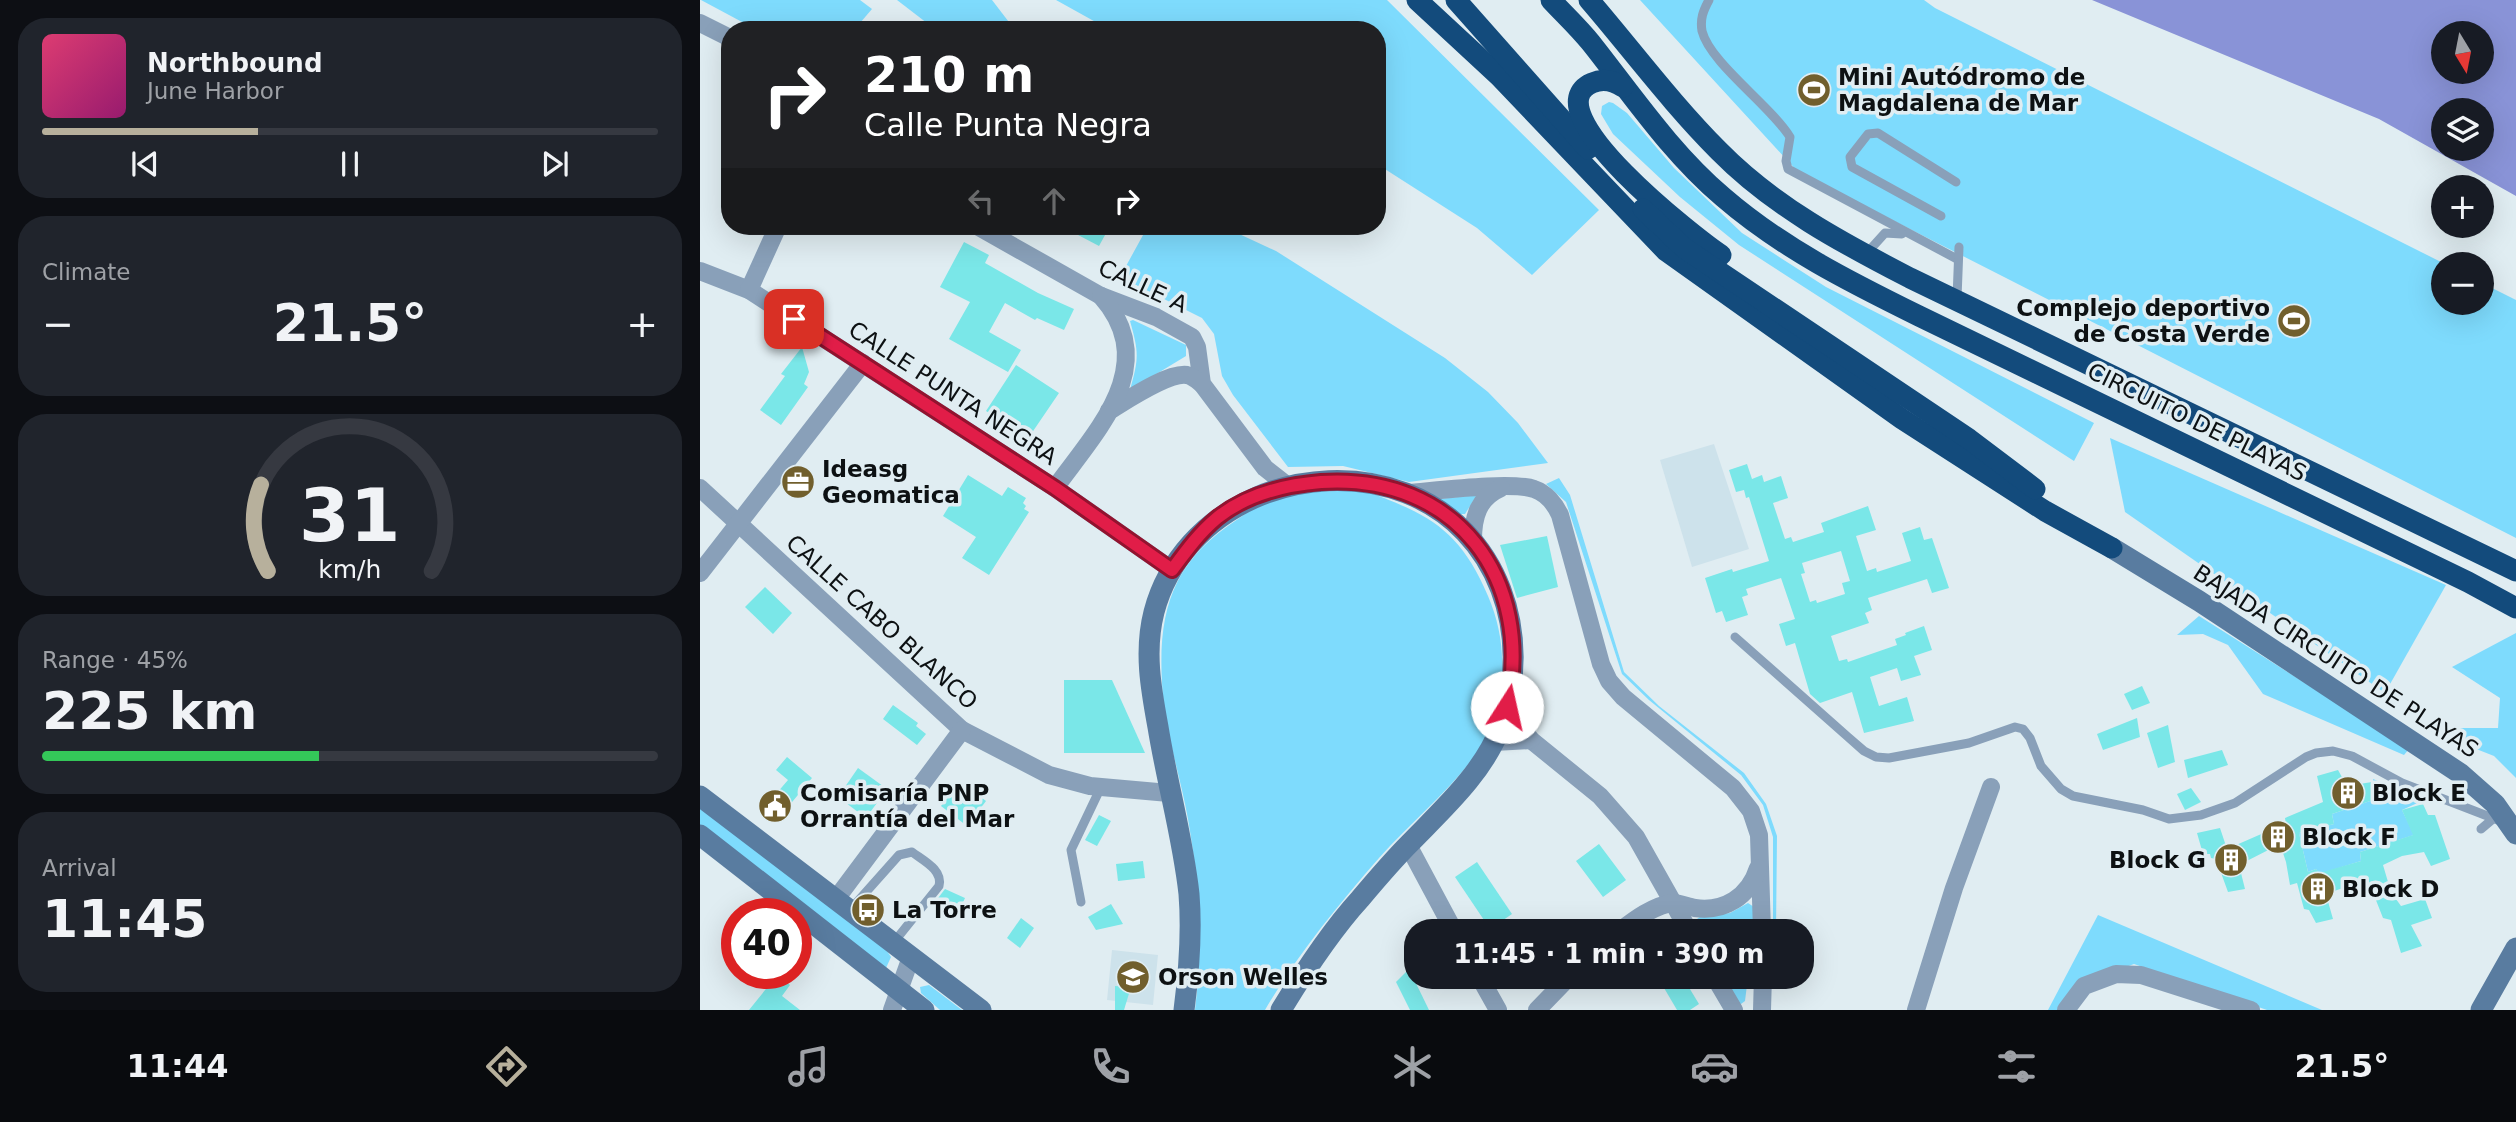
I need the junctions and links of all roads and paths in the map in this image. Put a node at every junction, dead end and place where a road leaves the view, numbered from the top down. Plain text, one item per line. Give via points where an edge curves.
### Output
1 (1417, 0) edge
2 (1456, 0) edge
3 (1551, 0) edge
4 (1589, 0) edge
5 (1709, 0) edge
6 (700, 23) edge
7 (721, 34) edge
8 (1623, 87) junction
9 (1956, 182) dead end
10 (1941, 216) dead end
11 (774, 235) edge
12 (993, 235) edge
13 (1910, 235) junction
14 (1959, 247) dead end
15 (1865, 255) junction
16 (1957, 259) junction
17 (700, 271) edge
18 (749, 290) junction
19 (1101, 296) junction
20 (1957, 300) junction
21 (863, 363) junction
22 (1202, 384) junction
23 (1109, 411) junction
24 (1969, 439) junction
25 (1504, 487) junction
26 (700, 488) edge
27 (1055, 488) junction
28 (1280, 488) junction
29 (1408, 493) junction
30 (738, 524) junction
31 (1473, 540) junction
32 (2112, 548) junction
33 (1172, 570) junction
34 (2516, 571) edge
35 (700, 573) edge
36 (2516, 608) edge
37 (1735, 636) dead end
38 (1507, 707) junction
39 (962, 730) junction
40 (1531, 740) junction
41 (1494, 742) junction
42 (1101, 787) junction
43 (1991, 787) dead end
44 (1169, 793) junction
45 (700, 796) edge
46 (732, 820) junction
47 (2507, 826) edge
48 (2481, 829) dead end
49 (706, 840) edge
50 (1408, 845) junction
51 (1760, 861) junction
52 (1081, 902) dead end
53 (1674, 903) junction
54 (843, 905) junction
55 (1448, 919) edge
56 (1636, 919) edge
57 (1683, 919) edge
58 (1762, 919) edge
59 (893, 943) junction
60 (2516, 948) edge
61 (911, 957) junction
62 (1486, 989) edge
63 (1557, 989) edge
64 (1722, 989) edge
65 (1763, 989) edge
66 (895, 1000) edge
67 (924, 1010) edge
68 (981, 1010) edge
69 (1184, 1010) edge
70 (1281, 1010) edge
71 (1497, 1010) edge
72 (1537, 1010) edge
73 (1734, 1010) edge
74 (1762, 1010) edge
75 (1916, 1010) edge
76 (2066, 1010) edge
77 (2251, 1010) edge
78 (2481, 1010) edge

1 - 32 highway via 1499,76 1676,260 1902,419 2045,511
2 - 24 highway via 1625,190 1684,248
3 - 8 highway, CIRCUITO DE PLAYAS
4 - 15 highway, CIRCUITO DE PLAYAS via 1719,151 1783,204
5 - 13 lane via 1701,22 1707,44 1781,121 1790,137 1786,166
6 - 7 street
8 - 24 highway via 1606,81 1591,83 1578,105 1586,127 1616,164 1702,243 1914,386
8 - 36 highway, CIRCUITO DE PLAYAS via 1667,142 1721,196 1784,244 1839,277
9 - 10 lane via 1878,132 1868,134 1850,157 1852,167
11 - 18 street
12 - 19 street, CALLE A
13 - 15 lane via 1885,233
13 - 16 lane
14 - 16 lane
15 - 20 highway, CIRCUITO DE PLAYAS
16 - 20 lane
17 - 18 street, CALLE PUNTA NEGRA
18 - 21 street, CALLE PUNTA NEGRA
19 - 22 street, CALLE A via 1192,337
19 - 23 street via 1121,327 1127,367
20 - 34 highway, CIRCUITO DE PLAYAS
21 - 27 street, CALLE PUNTA NEGRA
21 - 30 street
22 - 23 street via 1189,375 1177,376
22 - 28 street, CALLE A
23 - 27 street
24 - 32 highway
25 - 29 street
25 - 31 street via 1480,504
25 - 51 street via 1536,490 1556,507 1609,681 1733,788 1758,829
26 - 30 street, CALLE CABO BLANCO
27 - 33 street, CALLE PUNTA NEGRA
28 - 29 street via 1347,481
28 - 33 street via 1247,499 1219,517
29 - 31 street via 1438,509
30 - 35 street
30 - 39 street, CALLE CABO BLANCO
31 - 38 street via 1496,574 1509,610 1514,665
32 - 47 street, BAJADA CIRCUITO DE PLAYAS via 2461,774 2495,804
33 - 44 street via 1154,611 1148,656
37 - 47 lane via 1876,757 1901,757 1969,743 2015,727 2030,738 2041,766 2061,789 2073,796 2169,819 2201,815 2235,803 2306,757 2333,751
38 - 40 street
38 - 41 street
39 - 42 street, CALLE CABO BLANCO via 1049,775
39 - 54 street
40 - 41 street
40 - 53 street via 1600,796 1636,837
41 - 50 street via 1472,776
42 - 44 street, CALLE CABO BLANCO
42 - 52 lane via 1071,850
43 - 75 street
44 - 69 street via 1189,895
45 - 46 street
46 - 49 street
46 - 54 street
47 - 48 lane
49 - 66 street
50 - 55 street
50 - 70 street via 1356,903
51 - 53 street via 1751,885 1735,901 1706,908
51 - 58 street
53 - 56 street
53 - 57 street
54 - 59 street
54 - 59 lane via 899,855 912,852 939,873 939,886
59 - 61 street
60 - 78 street
61 - 66 street
61 - 68 street
62 - 71 street
63 - 72 street
64 - 73 street
65 - 74 street
66 - 67 street
76 - 77 street via 2084,986 2116,974 2141,975

